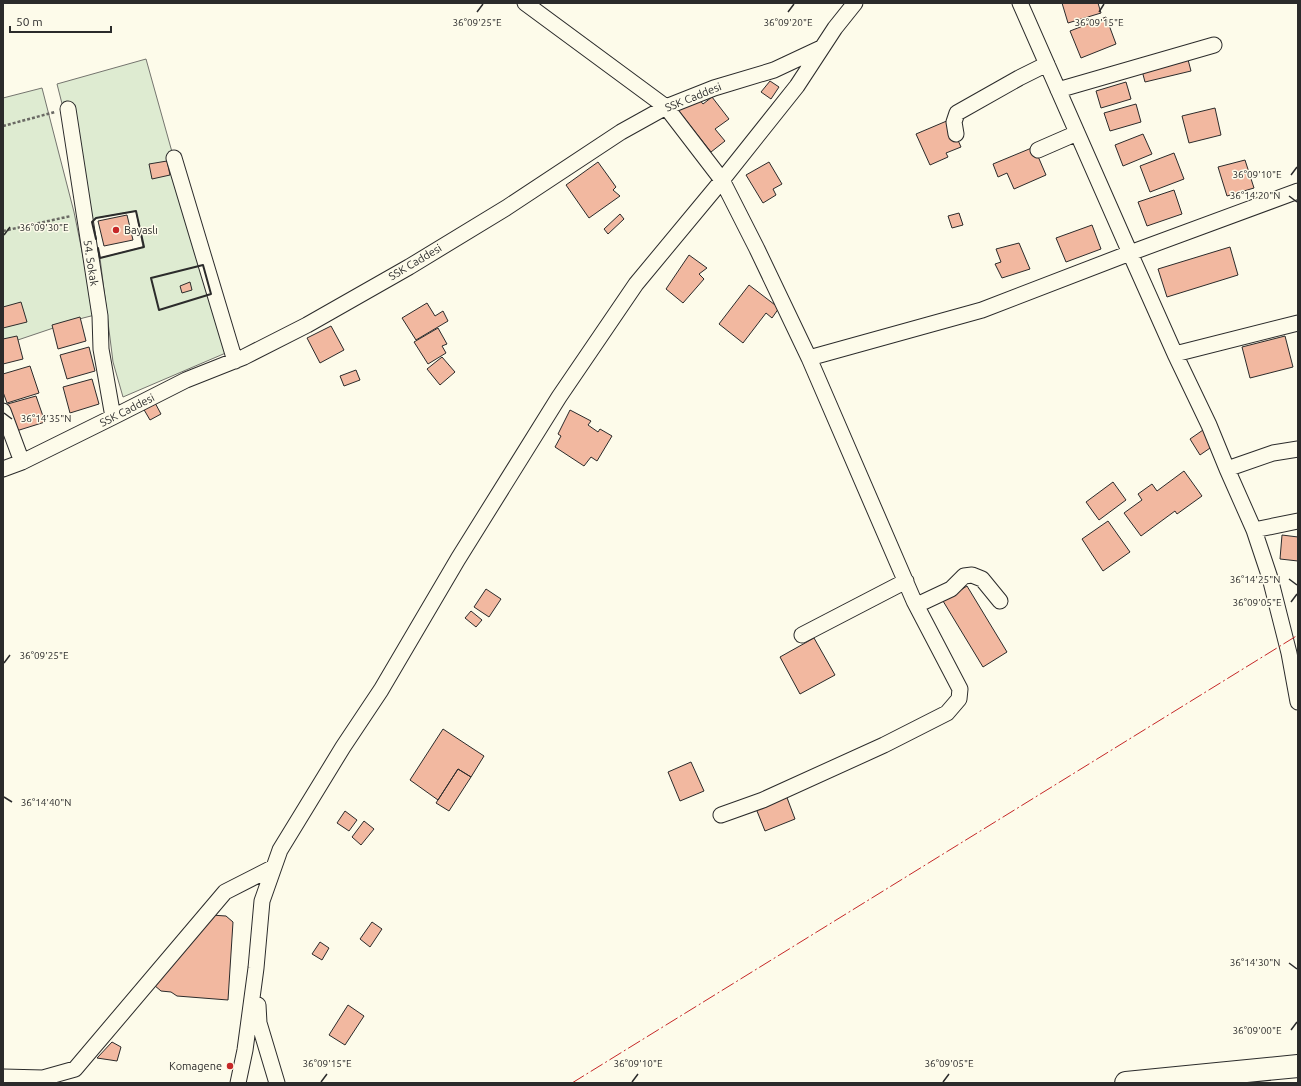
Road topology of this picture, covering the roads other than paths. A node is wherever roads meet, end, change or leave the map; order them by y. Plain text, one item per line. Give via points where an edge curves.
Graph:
1 (525, 3) edge
2 (855, 3) edge
3 (1020, 3) edge
4 (1214, 45) dead end
5 (822, 47) junction
6 (1047, 64) junction
7 (1058, 90) junction
8 (666, 107) junction
9 (68, 109) road end
10 (1077, 133) junction
11 (956, 134) dead end
12 (1038, 150) dead end
13 (174, 158) dead end
14 (722, 180) junction
15 (1298, 191) edge
16 (1130, 253) junction
17 (1298, 323) edge
18 (1175, 354) junction
19 (809, 358) junction
20 (235, 361) junction
21 (3, 411) edge
22 (113, 417) junction
23 (1298, 449) edge
24 (22, 462) junction
25 (3, 469) edge
26 (1227, 469) junction
27 (1298, 521) edge
28 (1254, 530) junction
29 (906, 581) junction
30 (1000, 601) dead end
31 (917, 606) junction
32 (802, 636) dead end
33 (1298, 702) edge
34 (721, 815) dead end
35 (274, 868) junction
36 (256, 968) junction
37 (1298, 1066) edge
38 (3, 1076) edge
39 (238, 1083) edge
40 (277, 1083) edge
41 (1126, 1083) edge

1 - 8 street
2 - 5 street
3 - 6 street
4 - 7 street
5 - 8 street, SSK Caddesi via 774,70 714,88
5 - 14 street via 797,86
6 - 7 street
6 - 11 street via 957,113 954,122
7 - 10 street
8 - 14 street
8 - 20 street, SSK Caddesi via 621,132 506,208 395,274 307,325
9 - 22 street, 54. Sokak via 100,316 101,349
10 - 12 street
10 - 16 street
13 - 20 street
14 - 19 street
14 - 35 street via 636,284 564,391 280,850
15 - 16 street
16 - 18 street
16 - 19 street via 982,310
17 - 18 street
18 - 26 street
19 - 29 street
20 - 22 street, SSK Caddesi via 186,380
21 - 24 street
22 - 24 street, SSK Caddesi
23 - 26 street via 1273,453
24 - 25 street, SSK Caddesi
26 - 28 street
27 - 28 street
28 - 33 street via 1270,578 1289,653
29 - 31 street
29 - 32 street
30 - 31 street via 982,579 972,575 964,576 951,589
31 - 34 street via 960,689 959,699 947,712 884,745 763,800
35 - 36 street via 262,900
35 - 38 street via 225,892 76,1069 43,1078
36 - 39 street
36 - 40 street via 259,1023
37 - 41 highway

